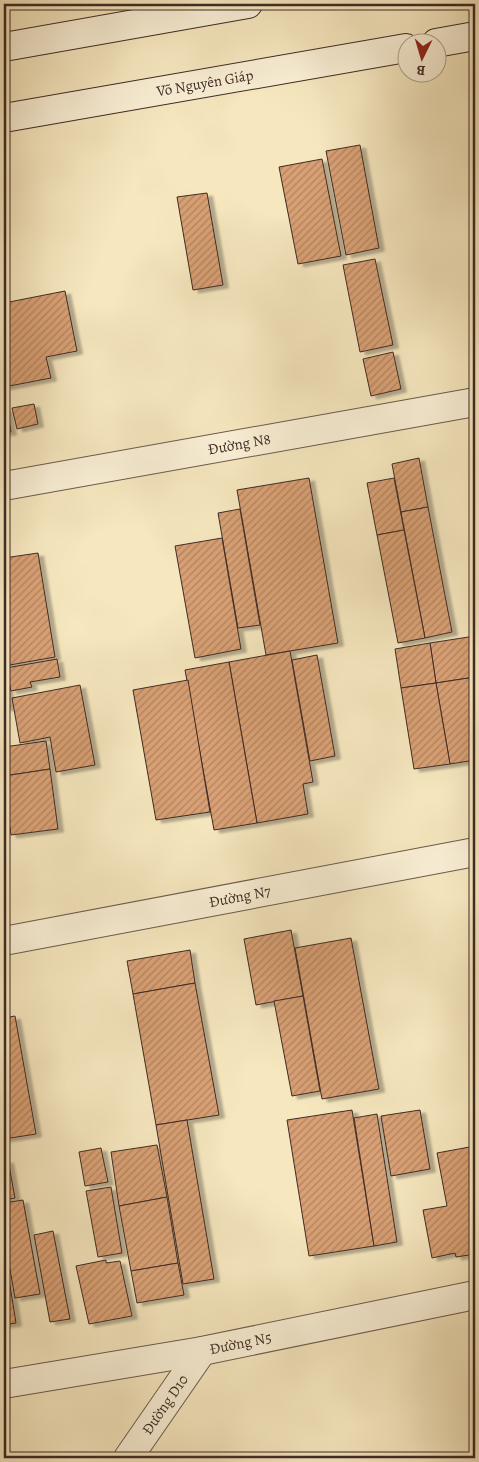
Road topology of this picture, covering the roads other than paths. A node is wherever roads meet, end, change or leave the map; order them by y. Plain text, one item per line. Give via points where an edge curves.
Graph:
1 (248, 4) edge
2 (475, 36) edge
3 (446, 41) edge
4 (4, 47) edge
5 (396, 50) edge
6 (4, 118) edge
7 (475, 402) edge
8 (4, 486) edge
9 (475, 852) edge
10 (4, 940) edge
11 (475, 1295) edge
12 (202, 1350) junction
13 (4, 1384) edge
14 (128, 1458) edge

1 - 4 street
2 - 3 street
5 - 6 street, Võ Nguyên Giáp
7 - 8 street, Đường N8
9 - 10 street, Đường N7
11 - 12 street, Đường N5
12 - 13 street, Đường N5
12 - 14 street, Đường D10

